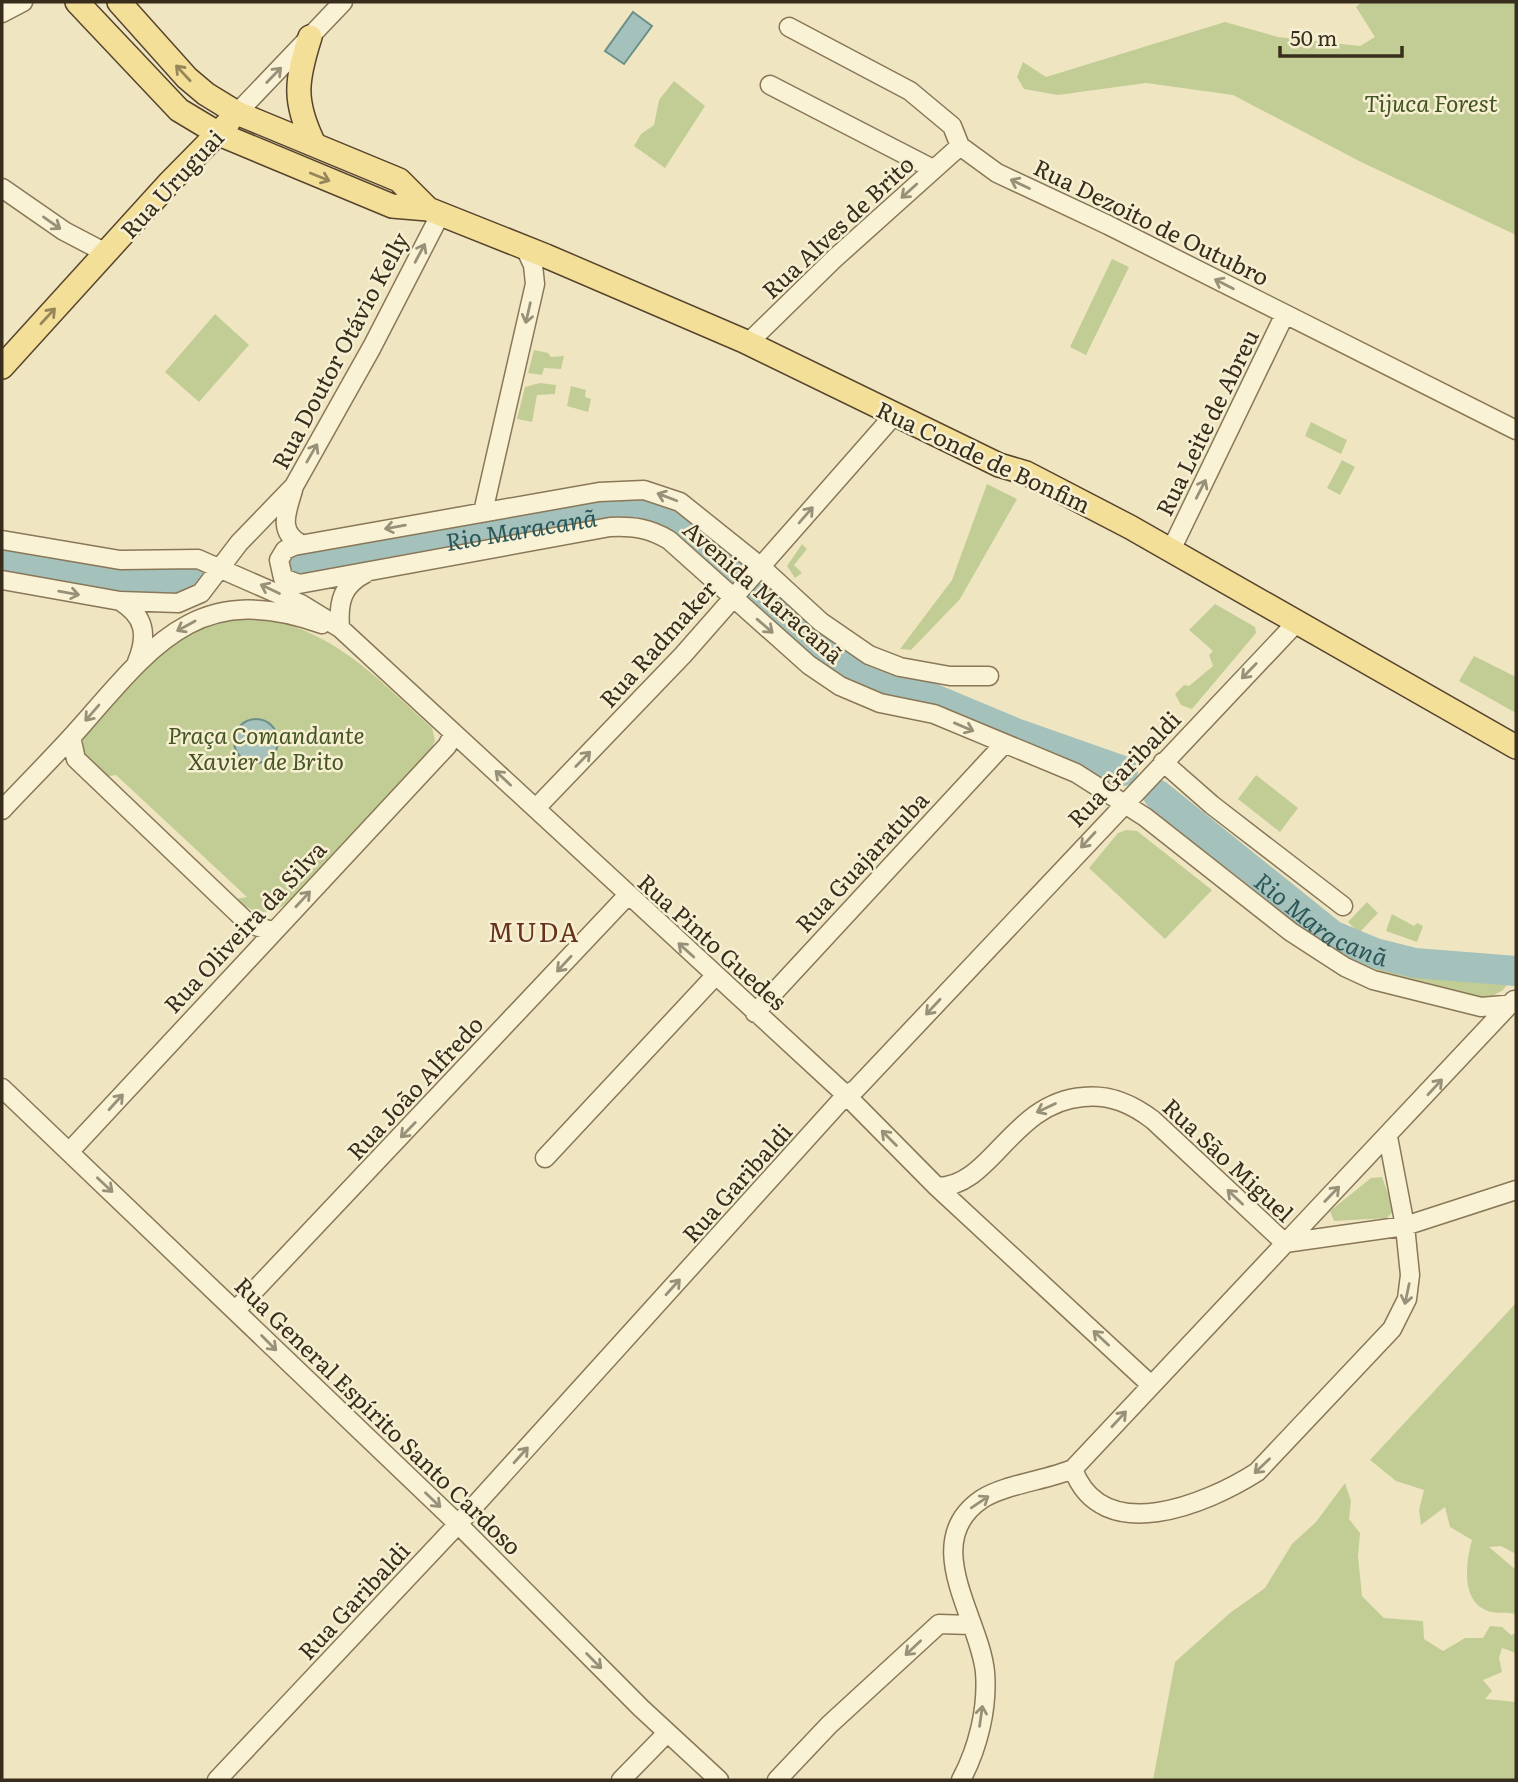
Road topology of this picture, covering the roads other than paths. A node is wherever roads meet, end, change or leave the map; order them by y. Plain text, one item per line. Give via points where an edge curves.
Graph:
1 (23, 2) edge
2 (77, 2) edge
3 (119, 2) edge
4 (342, 2) edge
5 (2, 13) edge
6 (789, 27) dead end
7 (310, 37) junction
8 (771, 85) dead end
9 (237, 113) junction
10 (219, 134) junction
11 (314, 144) junction
12 (960, 146) junction
13 (933, 169) junction
14 (2, 188) edge
15 (434, 212) junction
16 (525, 248) junction
17 (106, 253) junction
18 (1285, 314) junction
19 (748, 344) junction
20 (2, 367) edge
21 (895, 414) junction
22 (1516, 430) edge
23 (294, 486) junction
24 (483, 512) junction
25 (2, 540) edge
26 (301, 544) junction
27 (1171, 550) junction
28 (219, 567) junction
29 (376, 568) junction
30 (756, 571) junction
31 (2, 580) edge
32 (734, 595) junction
33 (120, 601) junction
34 (1297, 622) junction
35 (342, 630) junction
36 (137, 662) junction
37 (989, 676) dead end
38 (454, 733) junction
39 (71, 737) junction
40 (1004, 744) junction
41 (1516, 747) edge
42 (1157, 769) junction
43 (1130, 797) junction
44 (536, 808) junction
45 (2, 810) edge
46 (627, 896) junction
47 (1343, 906) dead end
48 (272, 931) junction
49 (715, 976) junction
50 (1514, 1002) edge
51 (755, 1013) junction
52 (2, 1088) edge
53 (846, 1095) junction
54 (1388, 1137) junction
55 (69, 1152) junction
56 (545, 1158) dead end
57 (937, 1187) junction
58 (1516, 1191) edge
59 (1405, 1226) junction
60 (1285, 1243) junction
61 (236, 1310) junction
62 (1151, 1385) junction
63 (1073, 1469) junction
64 (458, 1524) junction
65 (971, 1625) junction
66 (667, 1733) junction
67 (217, 1780) edge
68 (621, 1780) edge
69 (719, 1780) edge
70 (777, 1780) edge
71 (961, 1780) edge

1 - 5 street
2 - 10 main road, Rua Conde de Bonfim via 179,110
9 -> 3 main road, Rua Conde de Bonfim via 187,78
4 - 7 street, Rua Uruguai
6 - 12 street, Rua Dezoito de Outubro via 910,91 952,126
9 -> 7 street, Rua Uruguai
7 - 11 main road via 297,91 299,110
8 - 13 street
9 - 10 main road, Rua Uruguai
9 - 11 main road, Rua Conde de Bonfim
10 -> 15 main road, Rua Conde de Bonfim via 392,206
10 - 17 main road, Rua Uruguai
11 - 15 main road, Rua Conde de Bonfim via 399,180
12 - 13 street, Rua Alves de Brito
18 -> 12 street, Rua Dezoito de Outubro via 997,173
13 -> 19 street, Rua Alves de Brito
14 -> 17 street via 64,231
15 - 16 main road, Rua Conde de Bonfim
23 -> 15 street, Rua Doutor Otávio Kelly via 372,347
16 - 19 main road, Rua Conde de Bonfim
16 -> 24 street via 535,284
20 -> 17 main road, Rua Uruguai
18 - 22 street, Rua Dezoito de Outubro
27 -> 18 street, Rua Leite de Abreu
19 - 21 main road, Rua Conde de Bonfim
21 - 27 main road, Rua Conde de Bonfim via 999,466 1026,473
30 -> 21 street, Rua Radmaker
23 - 26 street via 285,526 288,535
23 - 28 street, Rua Doutor Otávio Kelly
24 -> 26 street, Avenida Maracanã
30 -> 24 street, Avenida Maracanã via 680,502 660,493 599,492
25 - 28 street via 120,560 198,559
26 - 29 street, Avenida Maracanã via 287,548 279,560 280,573 293,584
27 - 34 main road, Rua Conde de Bonfim
28 - 33 street via 204,591 188,600
35 -> 28 street, Rua Pinto Guedes via 301,604
29 - 32 street, Avenida Maracanã via 638,526 669,540
29 - 35 street via 345,589 339,608
30 - 32 street, Rua Radmaker
30 - 37 street, Avenida Maracanã via 869,655 941,675
31 -> 33 street
32 -> 40 street, Avenida Maracanã via 809,665 839,686 880,703 934,714
44 -> 32 street, Rua Radmaker
33 - 36 street via 137,613 143,624 144,644
34 - 41 main road, Rua Conde de Bonfim
34 -> 42 street, Rua Garibaldi
35 -> 36 street via 294,615 233,609 187,625
35 - 38 street, Rua Pinto Guedes
36 -> 39 street
44 -> 38 street, Rua Pinto Guedes
48 -> 38 street, Rua Oliveira da Silva via 447,746
39 - 45 street
39 - 48 street via 76,759 249,924
40 - 43 street, Avenida Maracanã
40 - 51 street, Rua Guajaratuba
42 - 43 street, Rua Garibaldi
42 - 47 street via 1212,805
43 - 50 street, Avenida Maracanã via 1291,932 1345,967 1373,980 1472,1005
43 -> 53 street, Rua Garibaldi
44 - 46 street, Rua Pinto Guedes
49 -> 46 street, Rua Pinto Guedes
46 -> 61 street, Rua João Alfredo
55 -> 48 street, Rua Oliveira da Silva
49 - 51 street, Rua Pinto Guedes
49 - 56 street
54 -> 50 street
51 - 53 street, Rua Pinto Guedes
52 - 55 street, Rua General Espírito Santo Cardoso
57 -> 53 street, Rua Pinto Guedes
64 -> 53 street, Rua Garibaldi
54 - 59 street
60 -> 54 street
55 -> 61 street, Rua General Espírito Santo Cardoso
60 -> 57 street, Rua São Miguel via 1153,1120 1117,1099 1072,1098 1043,1109 1018,1127 969,1179
62 -> 57 street, Rua Pinto Guedes
58 - 59 street, Rua São Miguel
59 - 60 street, Rua São Miguel
59 -> 63 street via 1410,1275 1407,1299 1392,1329 1257,1472 1203,1500 1163,1511 1130,1513 1106,1508 1090,1497
60 - 62 street
61 -> 64 street, Rua General Espírito Santo Cardoso
63 -> 62 street
65 -> 63 street via 954,1573 954,1549 969,1510 984,1498
64 -> 66 street, Rua General Espírito Santo Cardoso
64 - 67 street, Rua Garibaldi
65 -> 70 street via 939,1624 829,1725
71 -> 65 street via 982,1717 985,1672
66 - 68 street
66 - 69 street, Rua General Espírito Santo Cardoso

